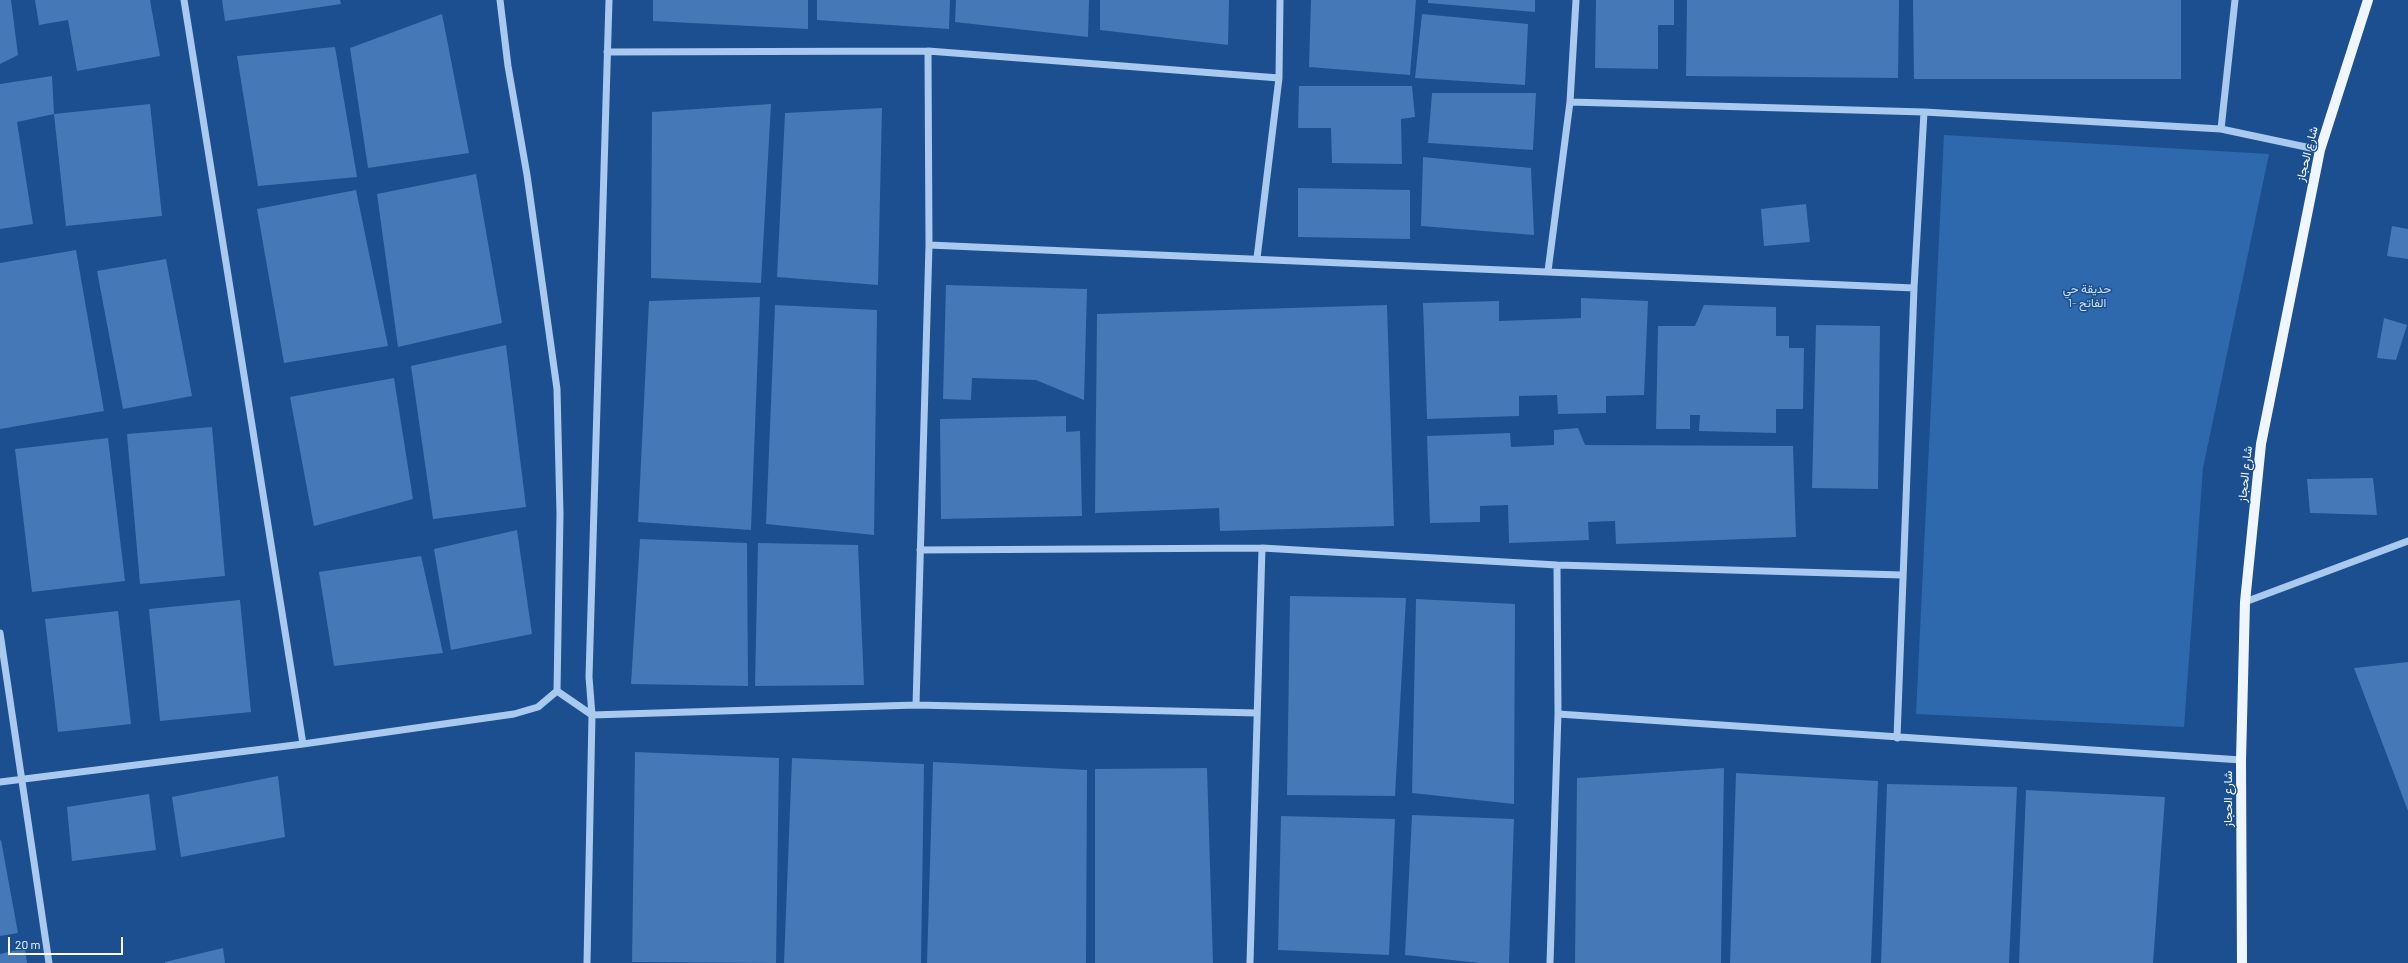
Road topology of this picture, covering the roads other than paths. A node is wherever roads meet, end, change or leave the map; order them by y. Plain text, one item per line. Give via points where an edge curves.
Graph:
1 (184, 0) edge
2 (500, 0) edge
3 (609, 0) edge
4 (1280, 0) edge
5 (1576, 0) edge
6 (2235, 0) edge
7 (2368, 0) edge
8 (928, 51) junction
9 (607, 52) junction
10 (1280, 78) junction
11 (1570, 102) junction
12 (1924, 112) junction
13 (2221, 129) junction
14 (2320, 150) junction
15 (928, 245) junction
16 (1257, 258) junction
17 (1548, 271) junction
18 (1914, 288) junction
19 (2408, 541) edge
20 (1262, 548) junction
21 (920, 550) junction
22 (1557, 565) junction
23 (1902, 575) junction
24 (2246, 602) junction
25 (0, 633) edge
26 (557, 691) junction
27 (916, 705) junction
28 (1257, 714) junction
29 (1558, 714) junction
30 (592, 715) junction
31 (1897, 738) junction
32 (302, 744) junction
33 (2241, 760) junction
34 (21, 779) junction
35 (0, 782) edge
36 (49, 963) edge
37 (587, 963) edge
38 (1250, 963) edge
39 (1550, 963) edge
40 (2242, 963) edge

1 - 32 street
2 - 26 street via 557,389 560,514
3 - 9 street
4 - 10 street
5 - 11 street
6 - 13 street
7 - 14 main road, شارع الحجاز
8 - 9 street
8 - 10 street
8 - 15 street
9 - 30 street via 589,677
10 - 16 street
11 - 12 street
11 - 17 street
12 - 13 street
12 - 18 street
13 - 14 street
14 - 24 main road, شارع الحجاز via 2261,444
15 - 16 street
15 - 21 street
16 - 17 street
17 - 18 street
18 - 23 street
19 - 24 street
20 - 21 street
20 - 22 street
20 - 28 street
21 - 27 street
22 - 23 street
22 - 29 street
23 - 31 street
24 - 33 main road, شارع الحجاز
25 - 34 street
26 - 30 street
26 - 32 street via 538,707 514,714
27 - 28 street
27 - 30 street
28 - 38 street
29 - 31 street
29 - 39 street
30 - 37 street
31 - 33 street
32 - 34 street
33 - 40 main road, شارع الحجاز
34 - 35 street
34 - 36 street

